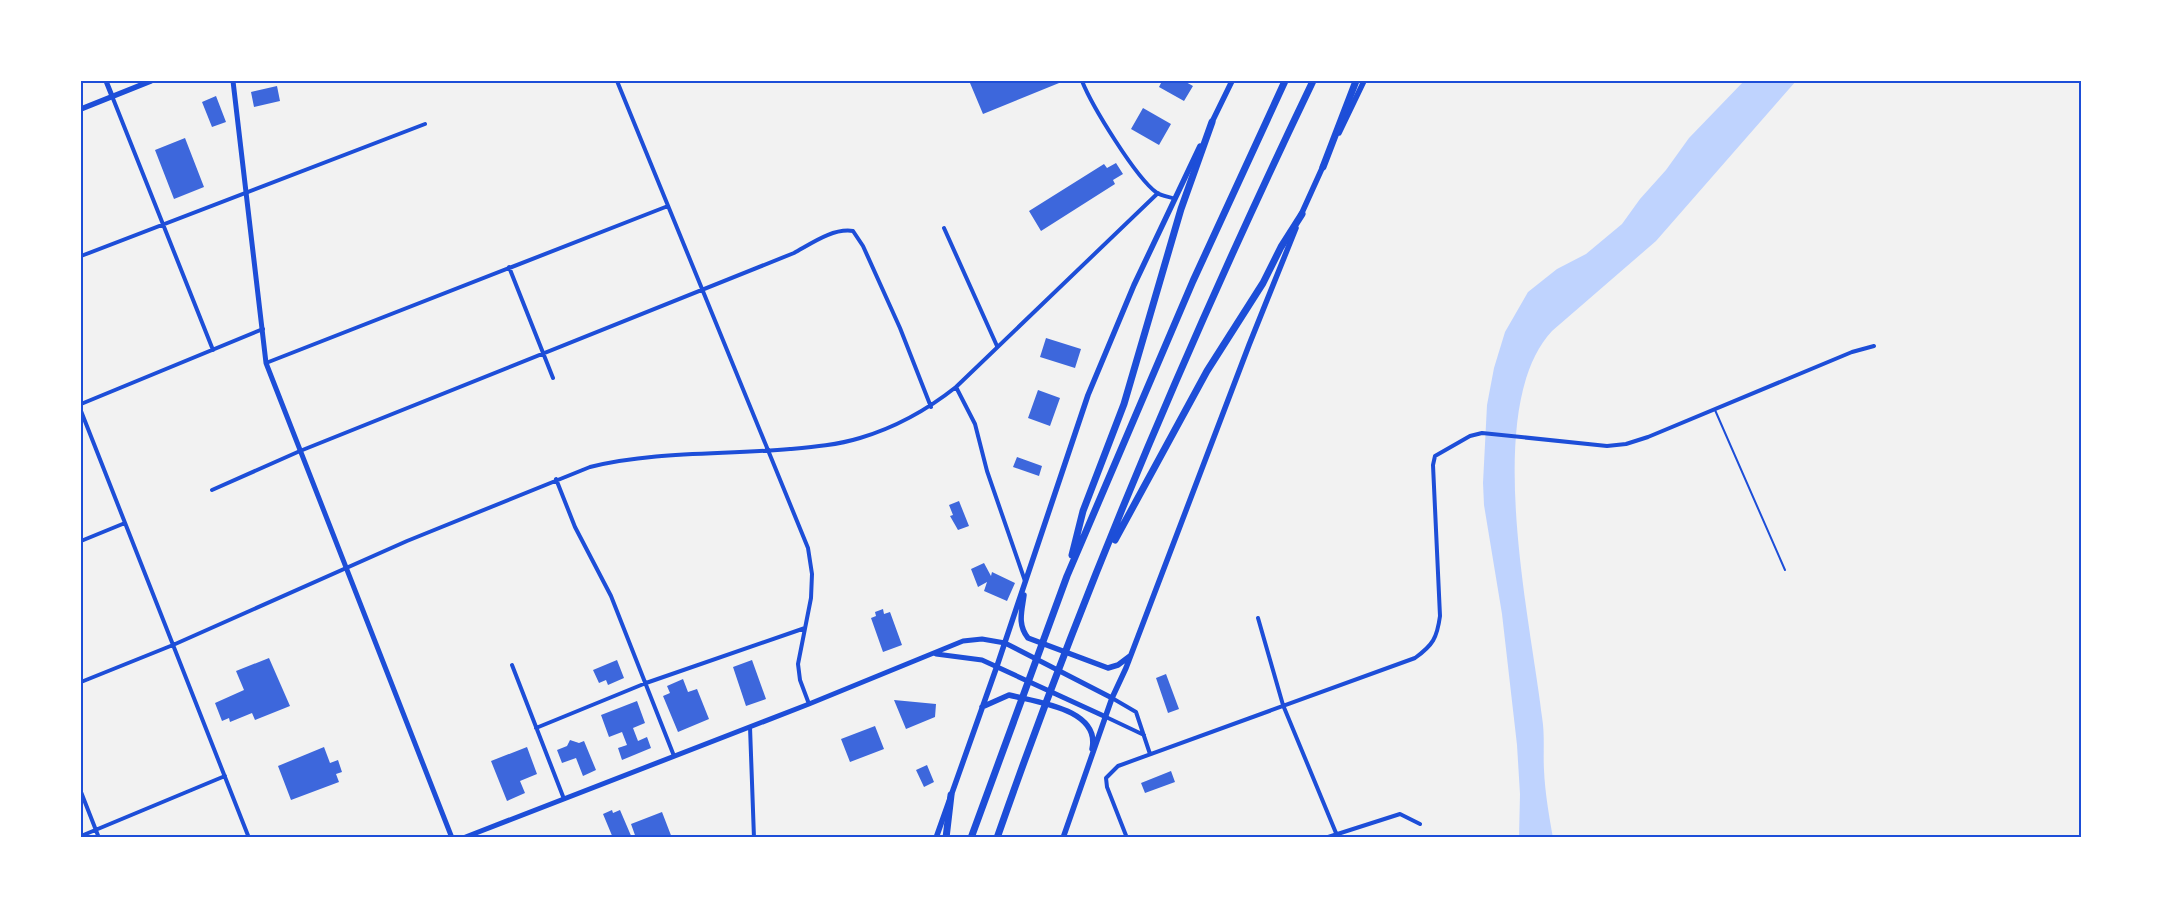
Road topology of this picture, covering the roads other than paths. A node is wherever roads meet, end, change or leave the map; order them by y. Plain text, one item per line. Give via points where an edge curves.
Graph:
1 (106, 81) edge
2 (151, 81) edge
3 (233, 81) edge
4 (617, 81) edge
5 (1082, 81) edge
6 (1232, 81) edge
7 (1285, 81) edge
8 (1313, 81) edge
9 (1356, 81) edge
10 (1364, 81) edge
11 (112, 96) junction
12 (81, 108) edge
13 (1212, 122) junction
14 (425, 124) dead end
15 (1323, 167) junction
16 (247, 193) junction
17 (1158, 194) junction
18 (1176, 199) junction
19 (668, 206) junction
20 (1302, 214) junction
21 (163, 225) junction
22 (944, 228) dead end
23 (81, 256) edge
24 (509, 267) junction
25 (702, 291) junction
26 (263, 330) junction
27 (997, 346) junction
28 (1874, 346) dead end
29 (213, 350) junction
30 (542, 354) junction
31 (266, 363) junction
32 (553, 378) dead end
33 (956, 387) junction
34 (81, 404) edge
35 (931, 407) junction
36 (1715, 410) junction
37 (81, 411) edge
38 (83, 420) edge
39 (769, 451) junction
40 (300, 452) junction
41 (556, 480) junction
42 (212, 490) dead end
43 (125, 523) junction
44 (81, 541) edge
45 (347, 569) junction
46 (1786, 570) dead end
47 (1097, 573) junction
48 (1067, 576) junction
49 (1025, 583) junction
50 (1258, 618) dead end
51 (805, 628) junction
52 (1004, 644) junction
53 (173, 645) junction
54 (935, 654) junction
55 (1131, 656) junction
56 (512, 665) dead end
57 (997, 666) junction
58 (81, 682) edge
59 (646, 683) junction
60 (1112, 698) junction
61 (809, 704) junction
62 (1282, 705) junction
63 (982, 707) junction
64 (1106, 718) junction
65 (750, 727) junction
66 (536, 728) junction
67 (1144, 736) junction
68 (1150, 754) junction
69 (674, 756) junction
70 (225, 776) junction
71 (1086, 776) junction
72 (81, 792) edge
73 (951, 795) junction
74 (564, 799) junction
75 (1420, 824) dead end
76 (96, 830) junction
77 (1336, 833) junction
78 (81, 836) edge
79 (99, 838) edge
80 (249, 838) edge
81 (452, 838) edge
82 (463, 838) edge
83 (754, 838) edge
84 (936, 838) edge
85 (946, 838) edge
86 (971, 838) edge
87 (997, 838) edge
88 (1063, 838) edge
89 (1127, 838) edge
90 (1325, 838) edge

1 - 11 street
2 - 11 main road
3 - 16 street
4 - 19 street
5 - 17 street via 1096,109 1145,181
6 - 13 main road
7 - 48 highway via 1193,281
8 - 47 highway via 1200,324
9 - 15 highway
10 - 15 main road
11 - 12 main road
11 - 21 street
13 - 18 main road
13 - 48 highway via 1181,209 1124,404 1083,511
14 - 16 street
15 - 20 main road
16 - 21 street
16 - 26 street
17 - 18 street
17 - 27 street
18 - 49 main road via 1114,328 1070,444
19 - 24 street
19 - 25 street
20 - 47 highway via 1203,377
20 - 55 main road via 1262,310
21 - 23 street
21 - 29 street
22 - 27 street
24 - 30 street
24 - 31 street
25 - 30 street
25 - 35 street via 844,229 853,231 900,328
25 - 39 street
26 - 29 street
26 - 31 street
27 - 33 street
28 - 36 street via 1852,352
29 - 34 street
30 - 32 street
30 - 40 street
31 - 40 street
33 - 35 street
33 - 49 street via 974,424
35 - 39 street via 859,439 826,446
36 - 46 lane
36 - 62 street via 1626,444 1607,446 1482,434 1470,436 1435,456 1440,616 1438,633 1429,648 1415,658
37 - 38 street
38 - 43 street
39 - 41 street via 615,461
39 - 51 street via 808,548 812,574
40 - 42 street
40 - 45 street
41 - 45 street
41 - 59 street via 575,527 611,596
43 - 44 street
43 - 53 street
45 - 53 street
45 - 81 street
47 - 87 highway
48 - 86 highway
49 - 52 main road
49 - 55 main road via 1020,622 1028,638 1108,668
50 - 62 street
51 - 59 street
51 - 61 street via 798,664
52 - 54 street via 963,641
52 - 57 main road
52 - 60 street
53 - 58 street
53 - 70 street
54 - 57 street via 967,657
54 - 61 street
55 - 60 main road
56 - 66 street
57 - 63 main road
57 - 64 street
59 - 66 street
59 - 69 street
60 - 64 main road
60 - 67 street via 1136,712
61 - 65 street
62 - 68 street
62 - 77 street
63 - 71 main road via 1009,694 1075,714 1086,722 1092,732 1093,744
63 - 73 main road
64 - 67 street
64 - 71 main road
65 - 69 street
65 - 83 street
66 - 74 street
67 - 68 street
68 - 89 street via 1112,770 1106,778
69 - 74 street
70 - 76 street
70 - 80 street
71 - 88 main road
72 - 76 street
73 - 84 main road
73 - 85 highway
74 - 82 street
75 - 77 street via 1400,814
76 - 78 street
76 - 79 street
77 - 90 street

